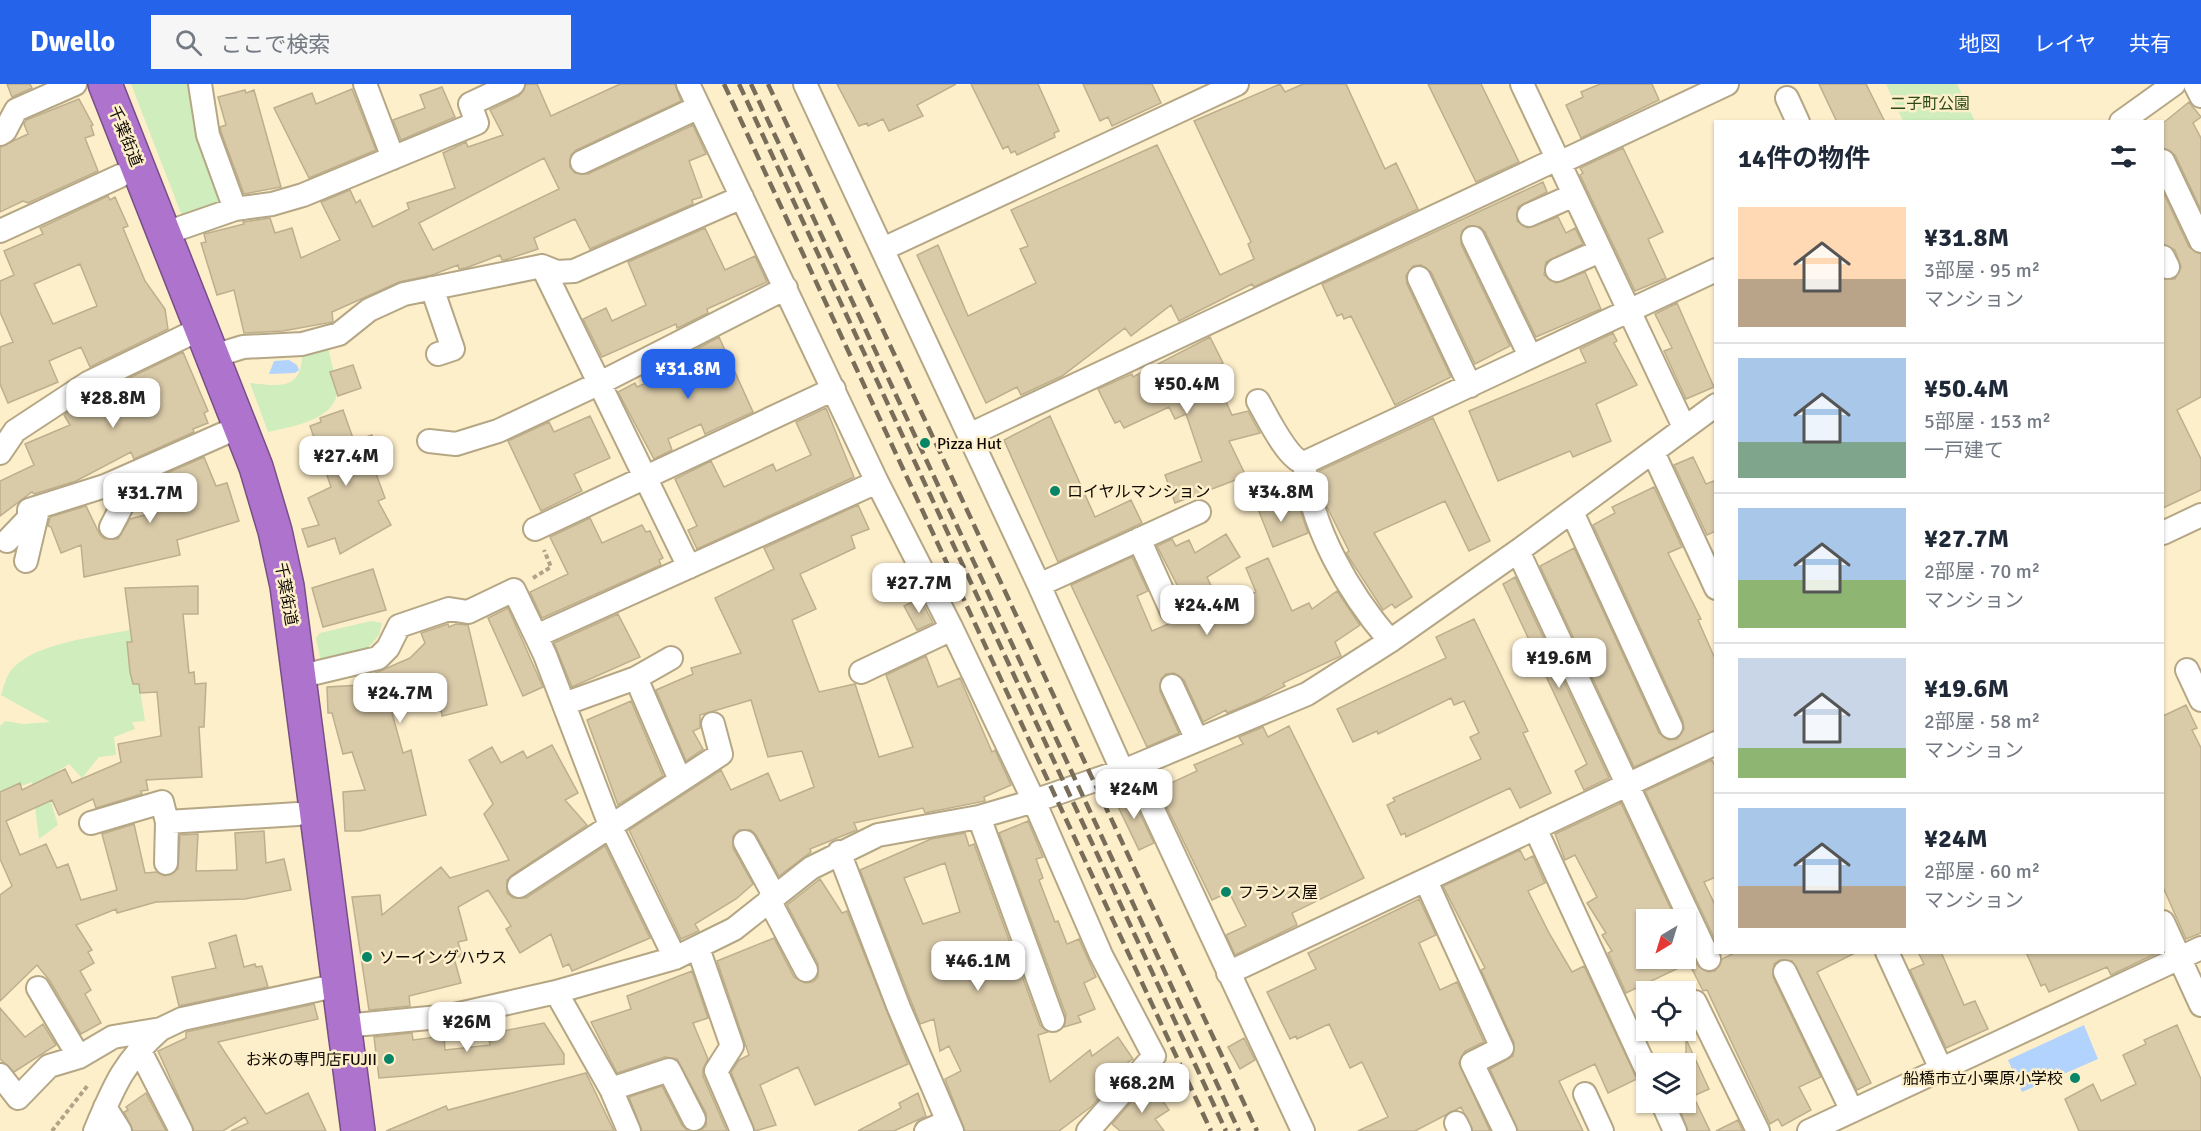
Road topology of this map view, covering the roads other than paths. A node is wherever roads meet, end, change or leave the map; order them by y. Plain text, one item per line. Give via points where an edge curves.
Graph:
1 (75, 84) edge
2 (105, 84) edge
3 (201, 84) edge
4 (365, 84) edge
5 (513, 84) edge
6 (688, 84) edge
7 (805, 84) edge
8 (1237, 84) edge
9 (1522, 84) edge
10 (1727, 84) edge
11 (2174, 84) edge
12 (2195, 84) edge
13 (2201, 96) edge
14 (1787, 98) dead end
15 (699, 107) junction
16 (2135, 117) edge
17 (1797, 120) edge
18 (0, 134) edge
19 (393, 158) junction
20 (1558, 161) junction
21 (582, 162) dead end
22 (2164, 163) edge
23 (120, 176) dead end
24 (1574, 195) junction
25 (742, 197) junction
26 (236, 209) junction
27 (1530, 215) dead end
28 (0, 231) edge
29 (166, 233) junction
30 (1473, 238) dead end
31 (2201, 241) edge
32 (883, 249) junction
33 (1600, 251) junction
34 (543, 266) junction
35 (1557, 270) dead end
36 (1714, 271) edge
37 (1419, 278) dead end
38 (432, 288) junction
39 (786, 288) junction
40 (1628, 311) junction
41 (208, 342) junction
42 (438, 354) dead end
43 (1530, 356) junction
44 (600, 383) junction
45 (1470, 386) junction
46 (834, 389) junction
47 (1258, 401) dead end
48 (1714, 406) edge
49 (1684, 428) junction
50 (223, 434) dead end
51 (969, 435) junction
52 (429, 441) dead end
53 (1653, 452) junction
54 (0, 453) edge
55 (1304, 463) junction
56 (140, 471) junction
57 (646, 478) junction
58 (877, 482) junction
59 (39, 506) junction
60 (1199, 512) dead end
61 (1572, 512) junction
62 (2200, 517) edge
63 (111, 527) dead end
64 (535, 529) road end
65 (2164, 534) edge
66 (1139, 539) junction
67 (8, 541) dead end
68 (1518, 551) junction
69 (26, 561) dead end
70 (689, 567) junction
71 (1714, 584) edge
72 (1039, 585) junction
73 (1171, 610) dead end
74 (952, 629) junction
75 (536, 636) junction
76 (1390, 640) junction
77 (671, 658) dead end
78 (2187, 670) dead end
79 (861, 672) dead end
80 (315, 673) dead end
81 (636, 678) junction
82 (1172, 687) dead end
83 (2201, 700) edge
84 (564, 704) junction
85 (713, 724) dead end
86 (1671, 728) dead end
87 (1197, 740) junction
88 (1714, 744) edge
89 (1128, 769) junction
90 (680, 780) junction
91 (1627, 787) junction
92 (1034, 801) junction
93 (298, 814) dead end
94 (979, 817) junction
95 (167, 822) junction
96 (91, 823) dead end
97 (610, 825) junction
98 (1535, 828) junction
99 (745, 842) dead end
100 (839, 852) junction
101 (166, 863) dead end
102 (1426, 881) junction
103 (519, 886) dead end
104 (772, 898) junction
105 (2164, 924) edge
106 (698, 948) junction
107 (2201, 948) edge
108 (1888, 954) edge
109 (675, 958) junction
110 (2179, 958) junction
111 (1709, 959) dead end
112 (806, 970) dead end
113 (1785, 972) dead end
114 (1228, 973) junction
115 (339, 985) junction
116 (38, 988) dead end
117 (556, 992) junction
118 (1696, 1004) edge
119 (2201, 1005) edge
120 (1053, 1020) dead end
121 (344, 1026) junction
122 (161, 1029) junction
123 (139, 1049) junction
124 (1639, 1053) edge
125 (79, 1056) junction
126 (1941, 1069) junction
127 (0, 1075) edge
128 (611, 1089) junction
129 (1585, 1094) dead end
130 (105, 1107) junction
131 (1852, 1111) junction
132 (1667, 1113) edge
133 (694, 1119) dead end
134 (950, 1126) edge
135 (95, 1131) edge
136 (120, 1131) edge
137 (181, 1131) edge
138 (358, 1131) edge
139 (629, 1131) edge
140 (742, 1131) edge
141 (926, 1131) edge
142 (1088, 1131) edge
143 (1303, 1131) edge
144 (1505, 1131) edge
145 (1602, 1131) edge
146 (1675, 1131) edge
147 (1758, 1131) edge
148 (1809, 1131) edge

1 - 18 street via 16,110
2 - 29 highway, 千葉街道
3 - 26 street via 208,135
4 - 19 street
5 - 19 street via 470,104 477,123
6 - 15 street
7 - 32 street
8 - 32 street
9 - 20 street
10 - 20 street
11 - 16 street
12 - 13 street
14 - 17 street
15 - 21 street
15 - 25 street
19 - 26 street via 303,195
20 - 24 street
20 - 51 street
22 - 31 street
23 - 28 street
24 - 27 street
24 - 33 street
25 - 34 street via 574,271 557,272
25 - 39 street
26 - 29 street
29 - 41 highway, 千葉街道
30 - 43 street
32 - 51 street
33 - 35 street
33 - 40 street
34 - 38 street
34 - 44 street
36 - 40 street
37 - 45 street
38 - 41 street via 404,294 369,310 339,334 302,344 243,347
38 - 42 street via 453,349
39 - 44 street
39 - 46 street
40 - 43 street
40 - 49 street
41 - 54 street via 87,383 15,431
41 - 115 highway, 千葉街道 via 256,466 287,586
43 - 45 street
44 - 52 street via 498,431 456,444
44 - 57 street
45 - 55 street
46 - 57 street
46 - 58 street
47 - 55 street via 1288,449
48 - 49 street
49 - 53 street
50 - 56 street
51 - 72 street
53 - 61 street
53 - 71 street
55 - 76 street via 1314,507 1333,556 1365,612
56 - 59 street
56 - 63 street
57 - 64 street
57 - 70 street
58 - 70 street
58 - 74 street
59 - 67 street via 29,510 29,518
59 - 69 street
60 - 66 street
61 - 68 street
61 - 86 street
62 - 65 street
66 - 72 street
66 - 73 street
68 - 76 street
68 - 91 street
70 - 75 street
72 - 89 street
74 - 79 street
74 - 92 street
75 - 80 street via 514,590 468,612 449,609 399,627 378,658
75 - 84 street
76 - 87 street via 1307,694
77 - 81 street
78 - 83 street
81 - 84 street
81 - 90 street
82 - 87 street
84 - 97 street
85 - 90 street via 721,754
87 - 89 street
88 - 91 street
89 - 92 street
89 - 114 street
90 - 97 street
91 - 98 street
91 - 111 street
92 - 94 street
92 - 142 street via 1101,955 1154,1056
93 - 95 street
94 - 100 street via 878,835
94 - 120 street
95 - 96 street via 162,802
95 - 101 street
97 - 103 street
97 - 109 street
98 - 102 street
98 - 124 street
99 - 104 street
100 - 104 street
100 - 134 street
102 - 114 street
102 - 144 street via 1502,1048 1472,1064
104 - 106 street via 734,928
104 - 112 street
105 - 110 street
106 - 109 street
106 - 140 street via 732,1046 716,1071
107 - 110 street
108 - 126 street
109 - 117 street
110 - 119 street
110 - 126 street
113 - 131 street
114 - 143 street
115 - 121 highway, 千葉街道
115 - 122 street via 182,1019
116 - 125 street
117 - 121 street via 450,1016
117 - 128 street
118 - 147 street
121 - 138 highway, 千葉街道
122 - 123 street
122 - 125 street via 113,1037
123 - 130 street via 120,1074
123 - 137 street
125 - 127 street via 49,1066 18,1098
126 - 131 street
128 - 133 street via 669,1070
128 - 139 street
129 - 145 street
130 - 135 street
130 - 136 street
131 - 148 street
132 - 146 street
134 - 141 street

